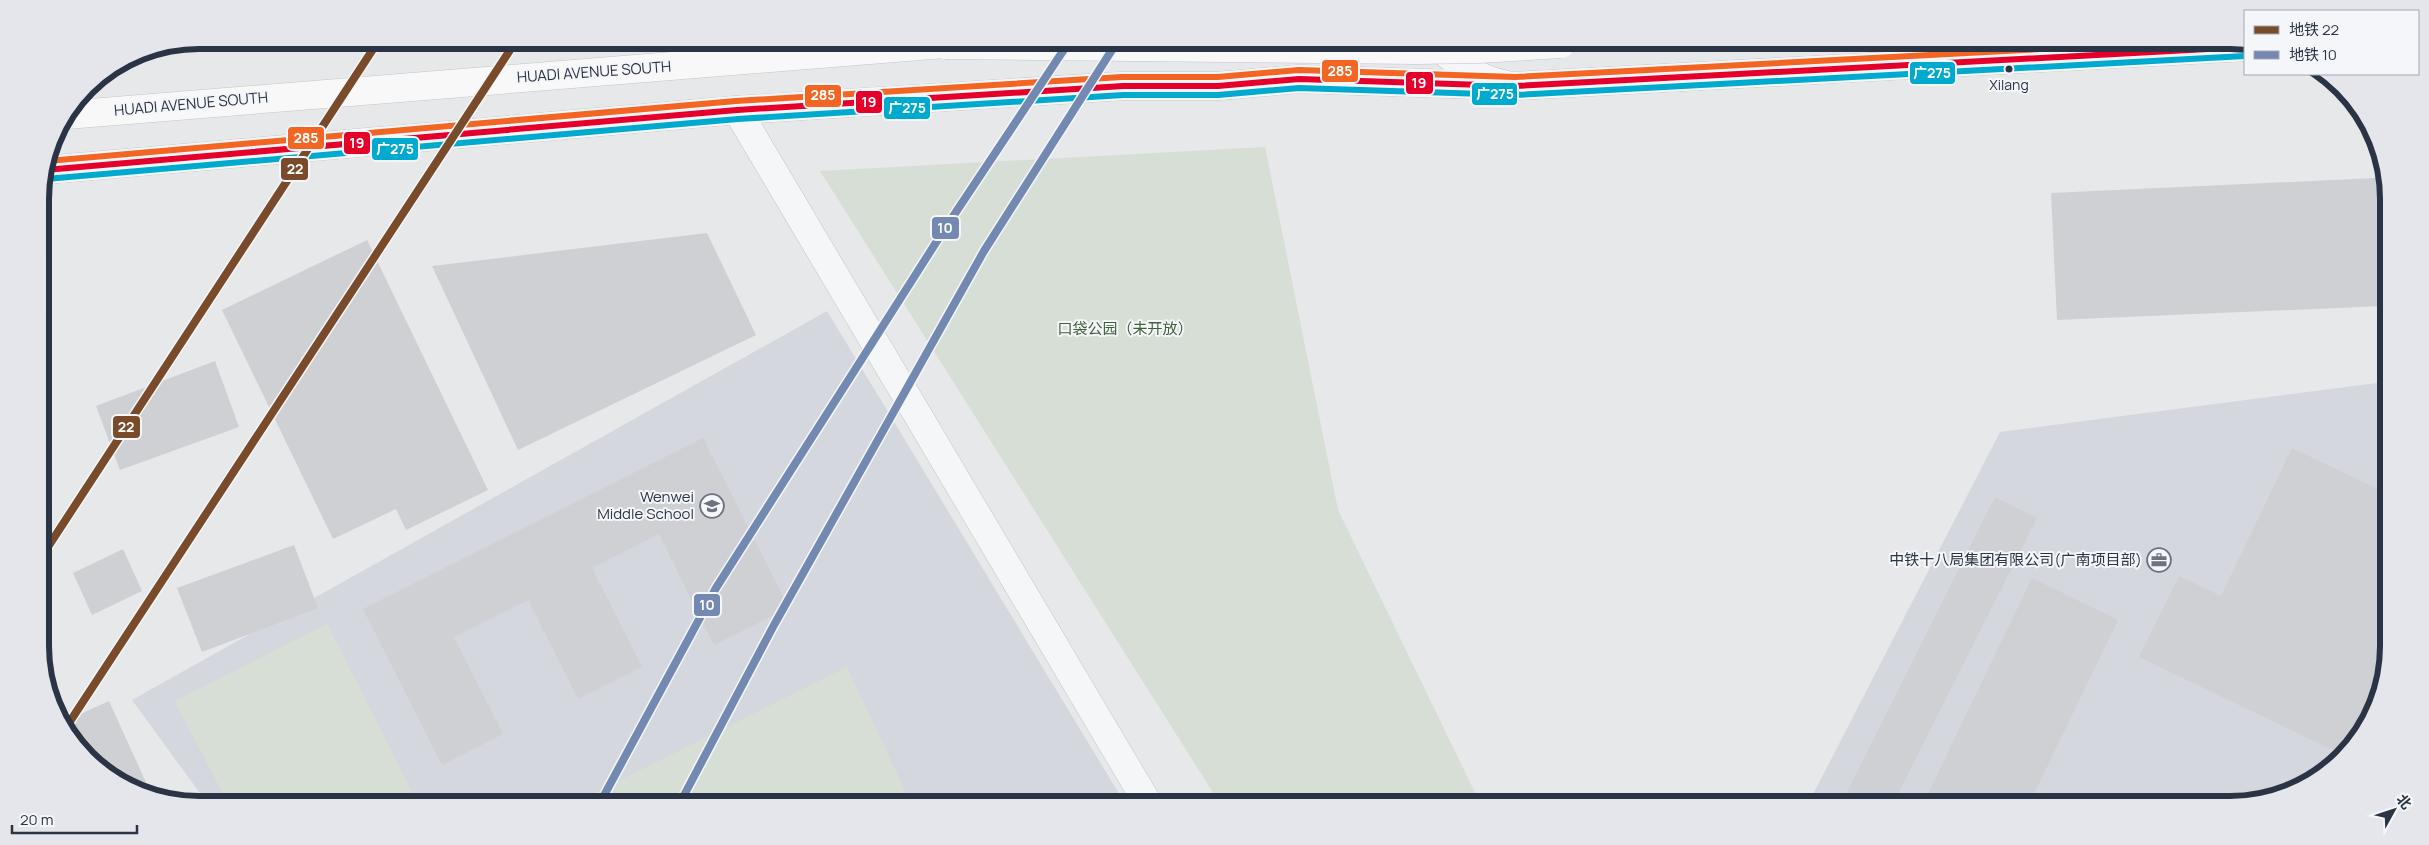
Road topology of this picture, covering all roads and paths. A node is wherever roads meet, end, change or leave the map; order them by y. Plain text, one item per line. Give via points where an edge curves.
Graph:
1 (895, 49) edge
2 (1322, 49) edge
3 (1441, 49) edge
4 (1479, 49) edge
5 (2208, 49) edge
6 (1515, 86) junction
7 (737, 110) junction
8 (75, 114) edge
9 (52, 169) edge
10 (1143, 796) edge

1 - 8 main road, HUADI AVENUE SOUTH
2 - 4 main road, bridge
3 - 6 street via 1472,72 1495,83
5 - 6 main road
6 - 7 main road via 1299,79 1218,86 1123,86
7 - 9 main road
7 - 10 street

